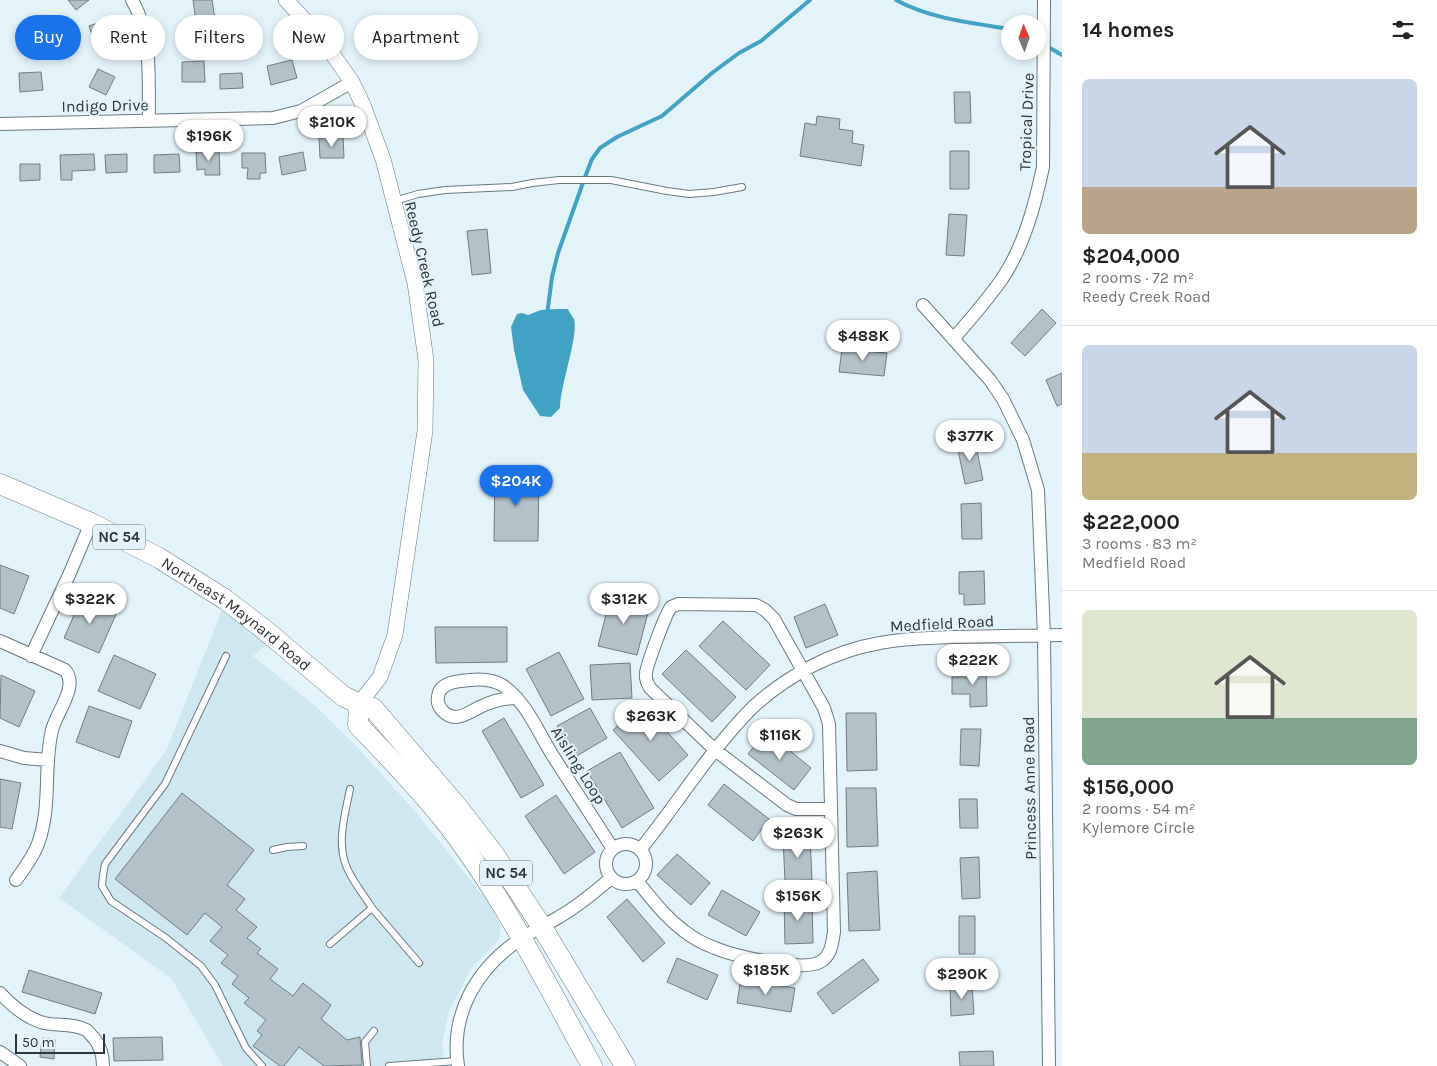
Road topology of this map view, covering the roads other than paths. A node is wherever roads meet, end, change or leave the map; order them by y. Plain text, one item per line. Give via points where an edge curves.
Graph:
1 (132, 0) edge
2 (286, 0) edge
3 (1044, 0) edge
4 (352, 82) junction
5 (149, 120) junction
6 (0, 124) edge
7 (742, 187) dead end
8 (393, 201) junction
9 (923, 305) dead end
10 (953, 339) junction
11 (0, 484) edge
12 (91, 523) junction
13 (1062, 635) edge
14 (1044, 636) junction
15 (0, 641) edge
16 (31, 656) junction
17 (226, 656) dead end
18 (802, 671) junction
19 (517, 698) junction
20 (359, 704) junction
21 (716, 750) junction
22 (0, 751) edge
23 (48, 760) junction
24 (350, 789) dead end
25 (831, 809) junction
26 (303, 846) dead end
27 (613, 849) junction
28 (273, 850) dead end
29 (640, 850) junction
30 (611, 878) junction
31 (16, 880) dead end
32 (637, 881) junction
33 (372, 908) junction
34 (542, 927) junction
35 (520, 939) junction
36 (330, 944) dead end
37 (419, 963) dead end
38 (0, 993) edge
39 (374, 1031) dead end
40 (0, 1052) edge
41 (457, 1063) edge
42 (20, 1066) edge
43 (103, 1066) edge
44 (262, 1066) edge
45 (367, 1066) edge
46 (389, 1066) edge
47 (592, 1066) edge
48 (625, 1066) edge
49 (1049, 1066) edge

1 - 5 street via 146,40
2 - 4 street, Reedy Creek Road via 322,39
3 - 10 street, Tropical Drive via 1043,167 1038,192 1027,227 1002,277
4 - 5 street, Indigo Drive via 308,108 273,118
4 - 8 street, Reedy Creek Road via 374,134
5 - 6 street, Indigo Drive
7 - 8 lane via 689,194 611,180 559,180 512,187 445,190
8 - 20 street, Reedy Creek Road via 415,283 423,335 425,431 395,635 380,677
9 - 10 street, Princess Anne Road
10 - 14 street, Princess Anne Road via 1003,399 1031,461 1039,498
11 - 12 main road, Northeast Maynard Road / NC 54
12 - 16 street
12 - 20 main road, Northeast Maynard Road / NC 54 via 159,558 226,600 343,696
13 - 14 street, Medfield Road
14 - 18 street, Medfield Road via 919,638 880,643 846,651
14 - 49 street, Princess Anne Road
15 - 16 street
16 - 23 street via 64,670 70,679 69,690 56,716
17 - 44 lane via 165,784 105,864 102,886 111,901 201,966 215,985 246,1048
18 - 21 street, Medfield Road via 753,708
18 - 21 street via 770,614 756,605 678,604 671,608 646,674 647,682
18 - 25 street via 824,708 829,724
19 - 19 street, Aisling Loop via 493,680 463,680 448,684 442,687 438,697 439,707 446,714 457,717 496,701
19 - 27 street, Aisling Loop
20 - 34 main road, Northeast Maynard Road / NC 54 via 373,708 381,716 456,805 494,854
20 - 35 main road, NC 54 via 358,725 444,821 494,893
21 - 25 street via 796,810
21 - 29 street, Medfield Road
22 - 23 street
23 - 31 street via 44,824 37,846
24 - 33 lane via 342,834 343,855
25 - 32 street via 832,944 825,958 813,965 769,961 714,948 671,921
26 - 28 lane
27 - 29 street via 624,844
27 - 30 street via 606,860
29 - 32 street via 646,862
30 - 32 street via 626,884
30 - 34 street
33 - 36 lane
33 - 37 lane
34 - 35 street
34 - 48 main road, Northeast Maynard Road / NC 54
35 - 41 street via 480,975 464,1005 458,1027
35 - 47 main road, NC 54
38 - 43 street via 13,1007 42,1023 86,1030 98,1043 103,1054
39 - 45 lane via 365,1042
40 - 42 street
41 - 46 lane

